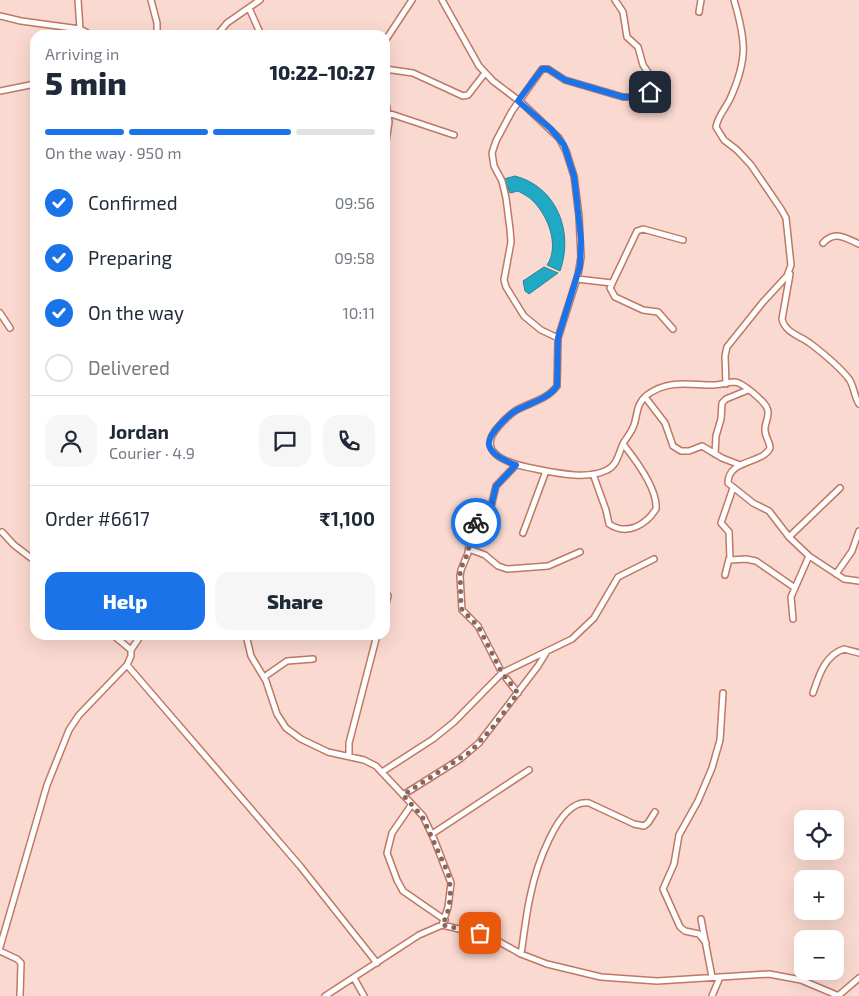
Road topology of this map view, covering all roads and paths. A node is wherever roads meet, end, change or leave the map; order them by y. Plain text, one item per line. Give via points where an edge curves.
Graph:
1 (78, 0) edge
2 (151, 0) edge
3 (260, 0) edge
4 (412, 0) edge
5 (442, 0) edge
6 (614, 0) edge
7 (701, 0) edge
8 (734, 0) edge
9 (249, 8) junction
10 (699, 12) dead end
11 (0, 16) edge
12 (80, 29) joint
13 (157, 30) edge
14 (222, 30) edge
15 (259, 30) edge
16 (390, 33) edge
17 (390, 70) edge
18 (485, 73) junction
19 (30, 85) edge
20 (0, 91) edge
21 (518, 101) junction
22 (390, 114) edge
23 (454, 135) dead end
24 (683, 240) dead end
25 (823, 243) dead end
26 (859, 244) edge
27 (790, 271) junction
28 (577, 280) junction
29 (612, 283) junction
30 (0, 313) edge
31 (10, 328) dead end
32 (673, 329) dead end
33 (558, 338) junction
34 (726, 384) junction
35 (748, 390) junction
36 (645, 397) junction
37 (859, 404) edge
38 (623, 444) junction
39 (715, 454) junction
40 (516, 465) junction
41 (740, 465) junction
42 (546, 471) junction
43 (593, 474) junction
44 (733, 488) junction
45 (840, 488) dead end
46 (859, 531) edge
47 (2, 532) dead end
48 (523, 533) dead end
49 (789, 537) junction
50 (469, 549) junction
51 (580, 552) dead end
52 (30, 556) edge
53 (809, 556) junction
54 (654, 559) dead end
55 (729, 559) junction
56 (725, 574) dead end
57 (836, 574) junction
58 (859, 580) edge
59 (795, 588) junction
60 (793, 619) dead end
61 (119, 640) edge
62 (138, 640) edge
63 (247, 640) edge
64 (376, 640) edge
65 (131, 650) junction
66 (546, 652) junction
67 (859, 653) edge
68 (313, 659) dead end
69 (127, 664) junction
70 (502, 673) junction
71 (264, 677) junction
72 (723, 692) dead end
73 (518, 693) junction
74 (813, 693) dead end
75 (349, 756) junction
76 (530, 770) dead end
77 (382, 772) junction
78 (403, 795) junction
79 (412, 804) junction
80 (656, 812) dead end
81 (432, 834) junction
82 (701, 919) dead end
83 (445, 920) junction
84 (442, 925) junction
85 (706, 943) junction
86 (0, 946) edge
87 (0, 951) edge
88 (521, 954) junction
89 (377, 963) junction
90 (712, 977) junction
91 (720, 977) junction
92 (354, 978) junction
93 (859, 978) edge
94 (20, 996) edge
95 (325, 996) edge
96 (364, 996) edge
97 (712, 996) edge
98 (838, 996) edge

1 - 12 street
2 - 13 street
3 - 9 street
4 - 16 street
5 - 18 street via 471,55
6 - 21 street via 623,12 627,37 638,47 641,62 653,80 650,92 623,97 565,80 548,69 542,69
7 - 10 street
8 - 27 street via 745,50 737,80 716,127 724,140 752,165 786,218
9 - 14 street
9 - 15 street
11 - 12 street
17 - 18 street via 412,73 463,96 468,95
18 - 21 street
19 - 20 street
21 - 28 street via 551,129 566,151 574,176 581,240
21 - 33 street via 493,148 494,166 506,198 511,242 505,273 506,287 524,316 541,330
22 - 23 street
24 - 29 street via 637,231
25 - 26 street via 834,235
27 - 34 street via 728,347 725,356
27 - 37 street via 783,324 840,369 850,380
28 - 29 street
28 - 33 street
29 - 32 street via 611,292 615,297 643,310 655,310
30 - 31 street
33 - 40 street via 557,386 551,393 507,417 489,441 494,452
34 - 35 street via 735,382
34 - 36 street via 676,384
35 - 39 street via 722,403
35 - 41 street via 767,408 764,429 770,448 768,453
36 - 38 street via 638,405 634,424
36 - 39 street via 665,423 673,446 689,451 702,446
38 - 43 street via 614,465
38 - 43 street via 645,475 655,497 656,509 647,520 634,528 623,529 609,524
39 - 41 street
40 - 42 street
40 - 50 street via 496,486 490,511 473,526
41 - 44 street via 728,478 728,484
42 - 43 street
42 - 48 street
44 - 49 street via 769,511
44 - 55 street via 721,523 729,532
45 - 49 street
46 - 57 street via 852,551
47 - 52 street
49 - 53 street
50 - 51 street via 507,570 548,566
50 - 70 street via 460,576 462,610 478,626
53 - 57 street
53 - 59 street
54 - 66 street via 618,578 588,625 572,639
55 - 56 street
55 - 59 street via 756,561
57 - 58 street via 844,579
59 - 60 street via 791,597
61 - 65 street
62 - 65 street
63 - 71 street
64 - 75 street via 349,743
65 - 69 street
66 - 70 street
66 - 73 street
67 - 74 street via 844,649 832,656 819,674
68 - 71 street via 287,661
69 - 86 street via 69,730 47,785
69 - 89 street via 300,866
70 - 73 street
70 - 77 street via 454,722
71 - 75 street via 277,714 286,728 328,752
72 - 85 street via 720,740 712,768 698,802 678,835 674,864 663,889 680,927 699,934
73 - 78 street via 470,752
75 - 77 street via 370,763
76 - 81 street
77 - 78 street
78 - 79 street
79 - 81 street
79 - 83 street via 392,833 387,853 403,891
80 - 88 street via 644,826 588,803 575,804 569,809 548,843 534,881
81 - 83 street via 451,883
82 - 85 street
83 - 84 street
84 - 88 street via 489,936
84 - 89 street via 418,935
85 - 90 street
87 - 94 street via 21,963
88 - 90 street via 601,977 657,981
89 - 92 street
90 - 91 street
91 - 97 street
91 - 98 street via 745,974 785,976 820,986
92 - 95 street
92 - 96 street
93 - 98 street

